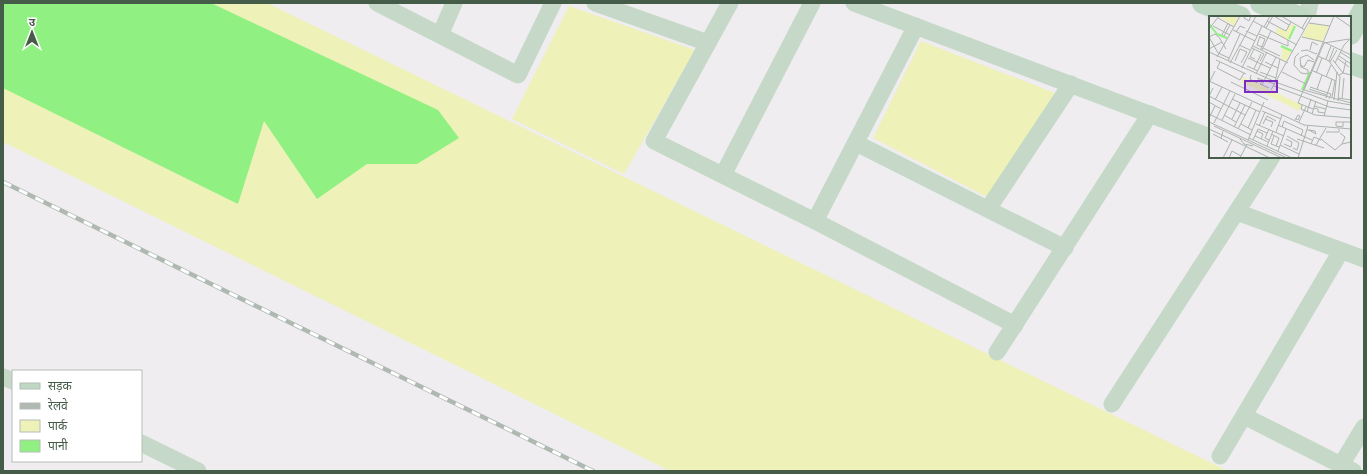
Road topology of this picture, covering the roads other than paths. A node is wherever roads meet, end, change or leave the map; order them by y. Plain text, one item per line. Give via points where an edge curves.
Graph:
1 (377, 3) edge
2 (454, 3) edge
3 (553, 3) edge
4 (594, 3) edge
5 (730, 3) edge
6 (812, 3) edge
7 (854, 3) edge
8 (1203, 3) edge
9 (1262, 3) edge
10 (1310, 3) edge
11 (1364, 9) edge
12 (1237, 16) edge
13 (1295, 16) edge
14 (1307, 16) edge
15 (916, 26) junction
16 (1351, 33) edge
17 (440, 35) junction
18 (1351, 35) edge
19 (1364, 40) edge
20 (708, 43) junction
21 (1364, 50) edge
22 (1351, 54) edge
23 (1351, 62) edge
24 (1364, 68) edge
25 (1071, 84) junction
26 (1150, 114) junction
27 (1209, 137) edge
28 (856, 143) junction
29 (1269, 158) edge
30 (723, 175) junction
31 (988, 209) junction
32 (1237, 212) junction
33 (815, 221) junction
34 (1065, 248) junction
35 (1341, 251) junction
36 (1364, 259) edge
37 (1015, 325) junction
38 (997, 352) dead end
39 (1112, 404) dead end
40 (1244, 416) junction
41 (1364, 426) edge
42 (142, 444) edge
43 (1220, 456) dead end
44 (1347, 468) edge
45 (198, 471) edge

1 - 17 street
2 - 17 street
3 - 17 street via 518,75
4 - 20 street
5 - 20 street
6 - 30 street
7 - 15 street
8 - 12 street
9 - 13 street
10 - 14 street
11 - 16 street
15 - 25 street
15 - 28 street
18 - 19 street
20 - 30 street via 654,141
21 - 22 street
23 - 24 street
25 - 26 street
25 - 31 street
26 - 27 street
26 - 34 street
28 - 31 street
28 - 33 street
29 - 32 street
30 - 33 street
31 - 34 street
32 - 35 street
32 - 39 street
33 - 37 street
34 - 37 street
35 - 36 street
35 - 40 street
37 - 38 street
40 - 43 street
40 - 44 street
41 - 44 street
42 - 45 street

